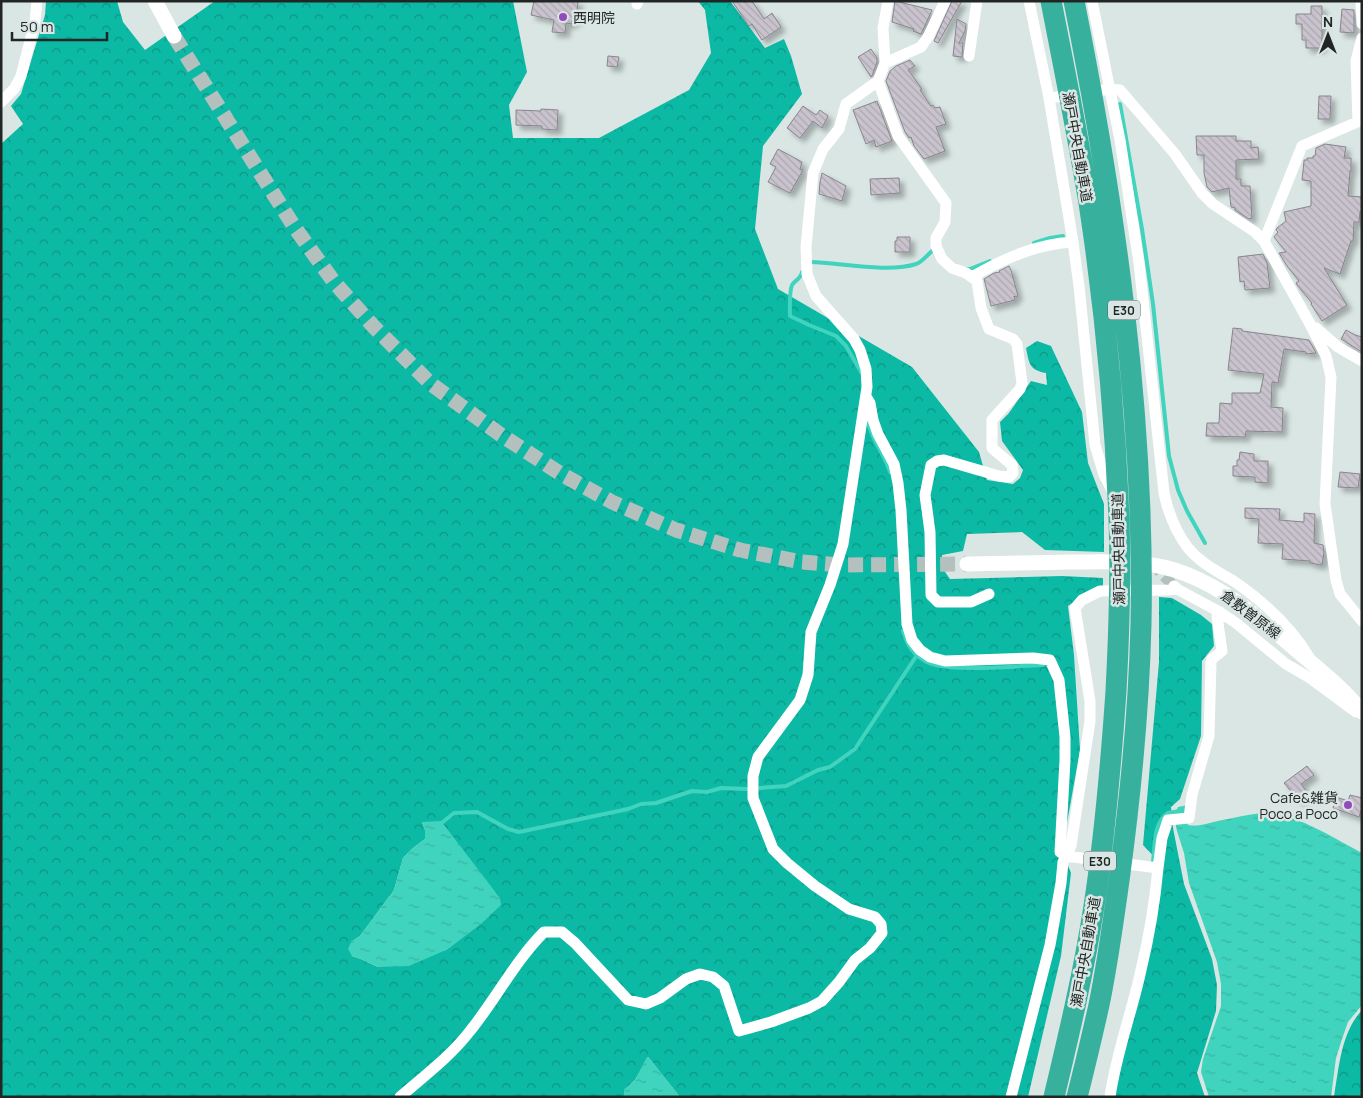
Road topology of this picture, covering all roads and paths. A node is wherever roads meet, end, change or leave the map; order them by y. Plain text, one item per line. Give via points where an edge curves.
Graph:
1 (36, 1) edge
2 (155, 1) edge
3 (888, 1) edge
4 (945, 1) edge
5 (977, 1) edge
6 (1029, 1) edge
7 (1051, 1) edge
8 (1074, 1) edge
9 (1092, 1) edge
10 (1361, 1) edge
11 (1362, 24) edge
12 (174, 36) tunnel mouth
13 (1362, 38) edge
14 (969, 56) dead end
15 (885, 64) junction
16 (878, 81) junction
17 (1109, 89) junction
18 (1049, 98) junction
19 (1, 102) edge
20 (1360, 121) edge
21 (1264, 241) junction
22 (1073, 242) junction
23 (972, 277) junction
24 (1310, 324) junction
25 (1362, 361) edge
26 (866, 394) junction
27 (1148, 555) tunnel mouth
28 (967, 564) tunnel mouth
29 (989, 594) dead end
30 (1220, 612) junction
31 (1362, 621) edge
32 (1314, 665) junction
33 (1362, 712) edge
34 (1362, 716) edge
35 (1070, 856) junction
36 (1153, 868) junction
37 (400, 1097) edge
38 (1011, 1097) edge
39 (1054, 1097) edge
40 (1077, 1097) edge
41 (1110, 1097) edge

1 - 19 street via 36,21 20,76 14,89
2 - 12 street
3 - 15 street via 883,28
4 - 15 street via 921,46
5 - 14 street
6 - 18 street
7 - 39 highway, 瀬戸中央自動車道 / E30 via 1089,203 1106,336 1119,520 1119,620 1106,816 1094,908
8 - 40 highway, 瀬戸中央自動車道 / E30 via 1110,200 1128,335 1136,427 1141,621 1136,726 1115,911 1099,1003
9 - 17 street
10 - 11 street
13 - 20 street via 1356,61
15 - 16 street
16 - 23 street via 898,136 946,203 945,222 936,238 942,259 952,268
16 - 26 street via 846,104 839,129 823,149 813,173 806,247 807,274 816,296 860,350 866,369
17 - 18 street
17 - 21 street via 1120,90 1213,204
17 - 32 street via 1139,262 1167,507 1189,549 1208,567 1258,599 1301,643
18 - 22 street
20 - 21 street via 1302,146
21 - 24 street
22 - 23 street via 1019,253
22 - 27 street via 1095,445 1104,475
23 - 29 street via 977,280 981,308 989,330 1013,339 1017,344 1022,383 992,420 992,448 1012,464 1013,473 1009,477 999,476 944,460 937,461 931,465 924,495 930,532 931,595 938,602 971,602
24 - 25 street via 1338,347
24 - 31 street via 1326,356 1331,377 1324,504 1336,580 1340,594
26 - 35 street via 878,434 894,464 898,483 907,624 912,640 930,657 945,661 1050,660 1059,680 1065,737 1060,852
26 - 37 street via 843,544 811,632 808,674 800,700 758,757 753,776 753,798 773,849 815,886 849,909 875,917 881,924 882,933 854,960 822,1001 810,1008 739,1031 724,986 713,977 700,974 686,979 646,1004 628,1000 562,932 544,932 530,946 470,1032 442,1062
28 - 32 street, 倉敷曽原線 via 1132,562 1185,573 1247,608
30 - 34 street via 1286,664
30 - 35 street via 1176,588 1100,591 1082,600 1075,608 1090,701 1090,721
30 - 36 street via 1217,616 1222,651 1211,662 1209,736 1192,795 1190,818 1168,820
32 - 33 street, 倉敷曽原線
35 - 36 street
35 - 38 street via 1063,862 1050,945
36 - 41 street via 1156,894

